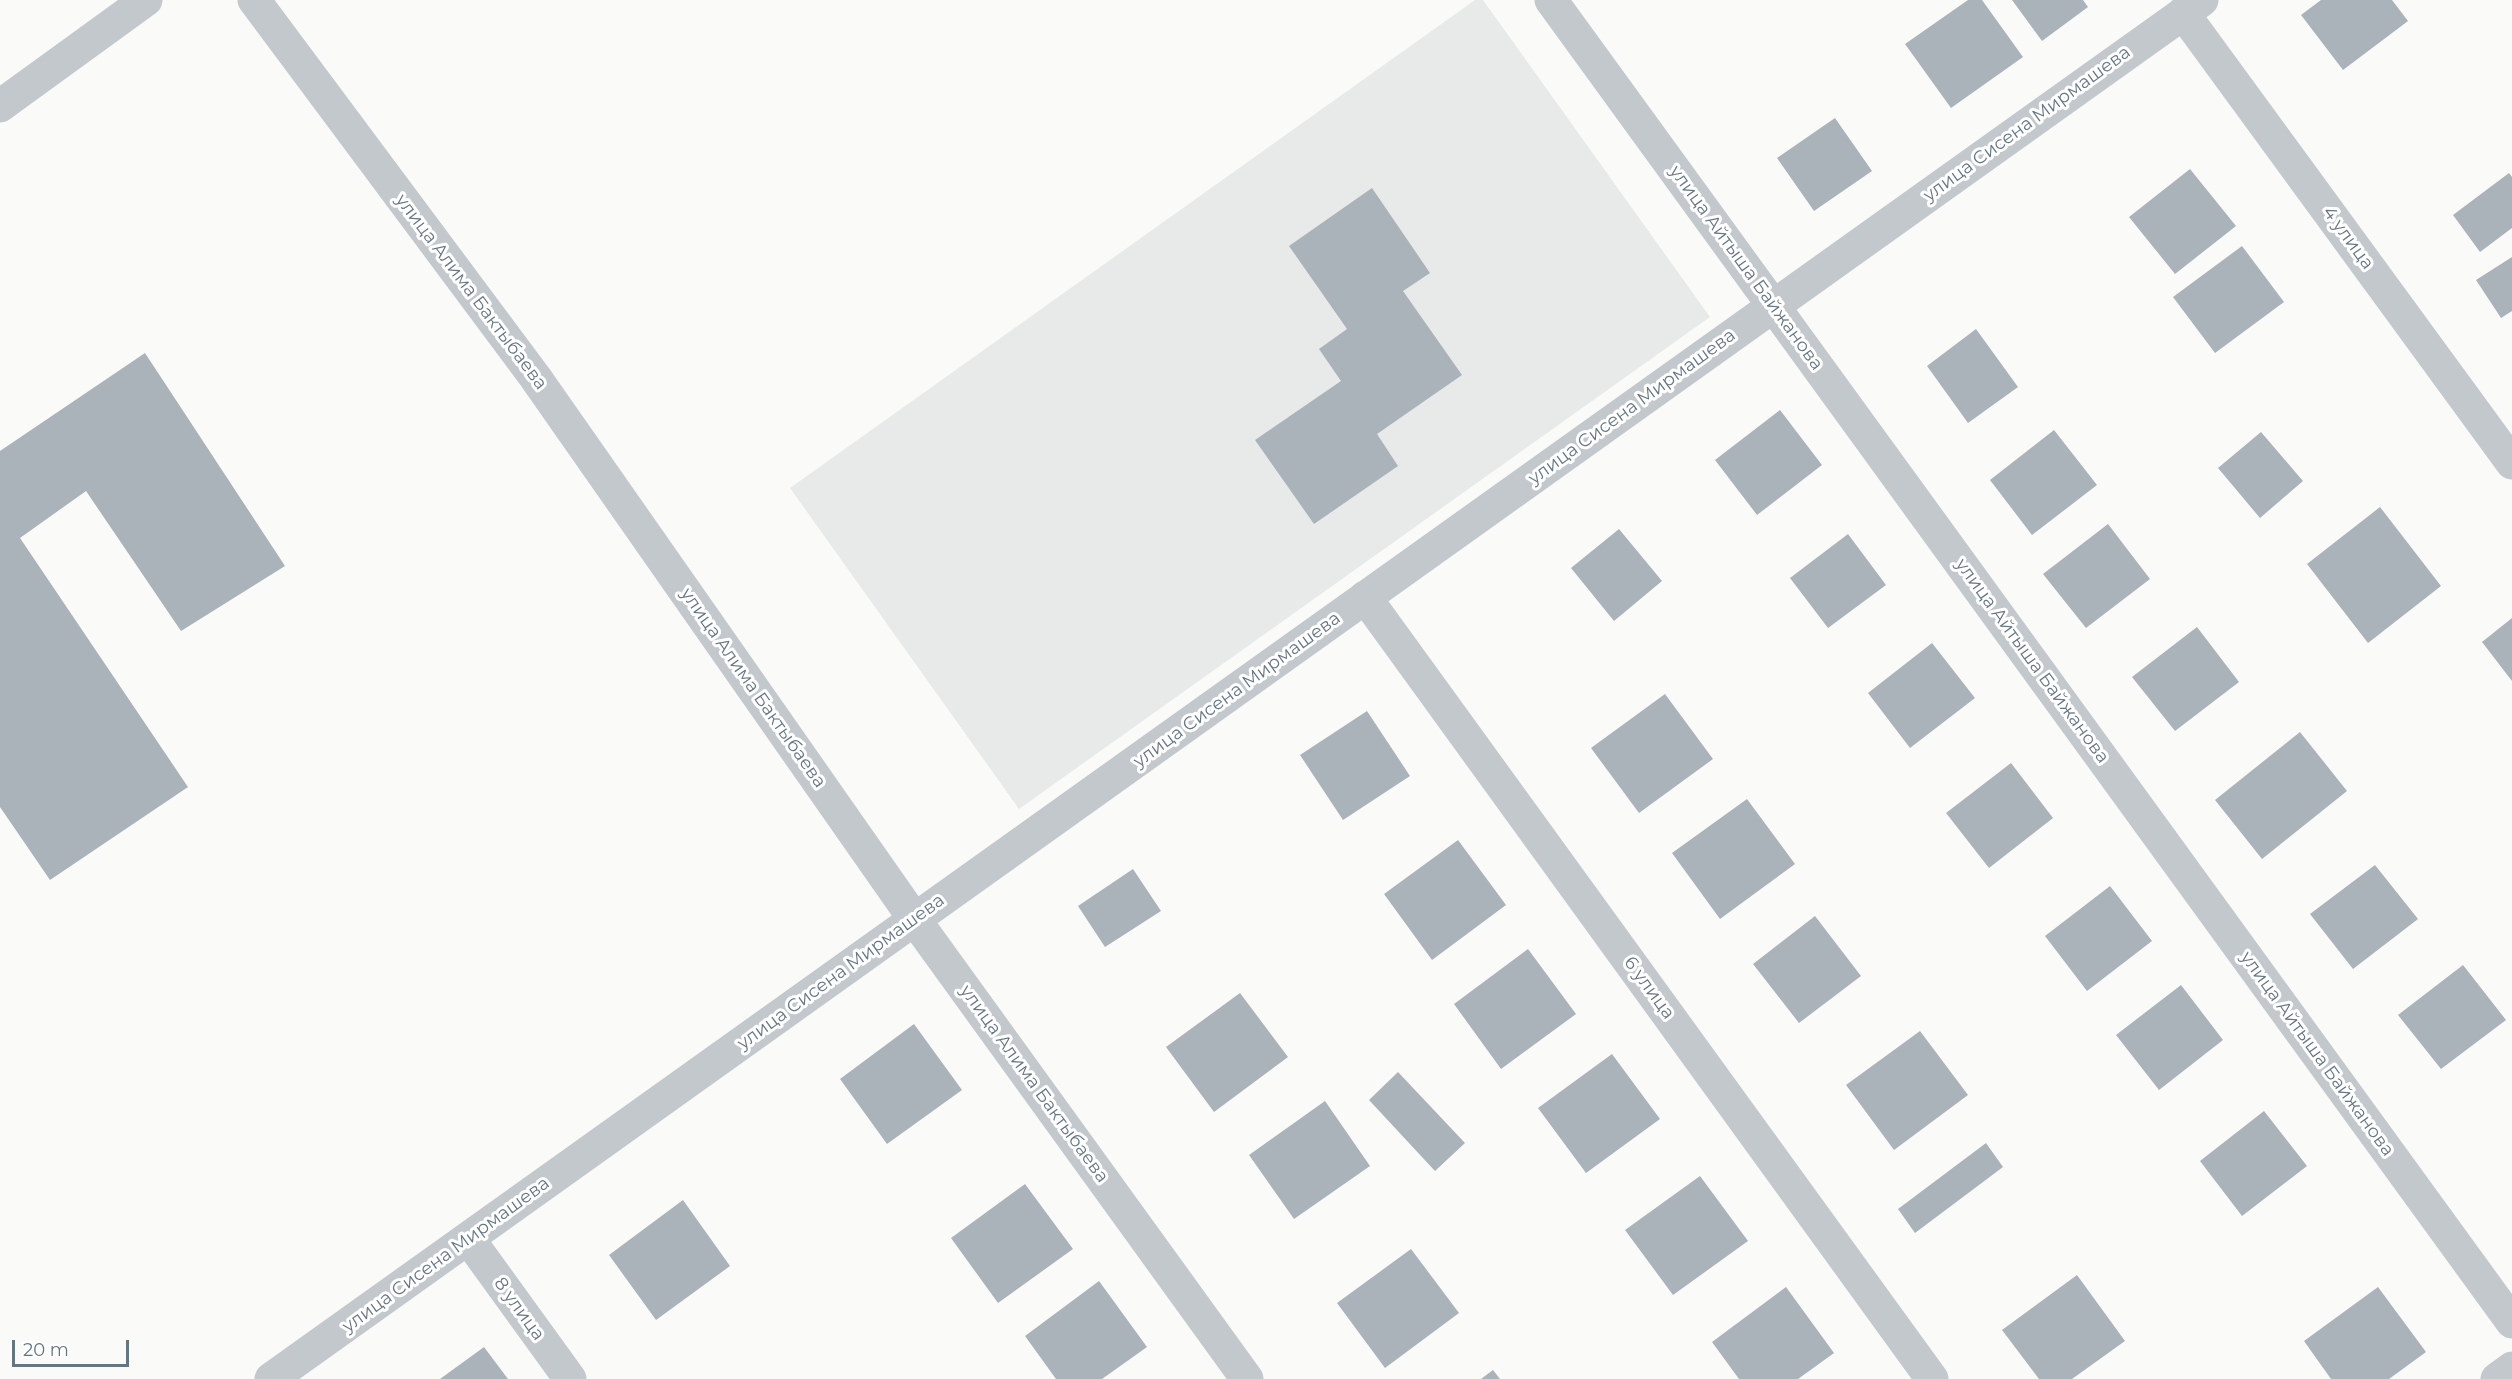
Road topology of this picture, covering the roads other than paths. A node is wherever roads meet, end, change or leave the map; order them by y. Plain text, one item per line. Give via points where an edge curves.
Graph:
1 (146, 0) edge
2 (254, 0) edge
3 (1551, 0) edge
4 (2192, 7) edge
5 (0, 106) edge
6 (1774, 305) junction
7 (2512, 463) edge
8 (1365, 597) junction
9 (915, 920) junction
10 (468, 1238) junction
11 (2512, 1322) edge
12 (2512, 1368) edge
13 (271, 1379) edge
14 (570, 1379) edge
15 (1247, 1379) edge
16 (1932, 1379) edge
17 (2497, 1379) edge

1 - 5 street
2 - 9 street, улица Алима Бактыбаева via 535,377
3 - 6 street, улица Айтыша Байжанова
4 - 6 street, улица Сисена Мирмашева
4 - 7 street, 4 улица
6 - 8 street, улица Сисена Мирмашева
6 - 11 street, улица Айтыша Байжанова
8 - 9 street, улица Сисена Мирмашева
8 - 16 street, 6 улица
9 - 10 street, улица Сисена Мирмашева
9 - 15 street, улица Алима Бактыбаева
10 - 13 street, улица Сисена Мирмашева
10 - 14 street, 8 улица
12 - 17 street

